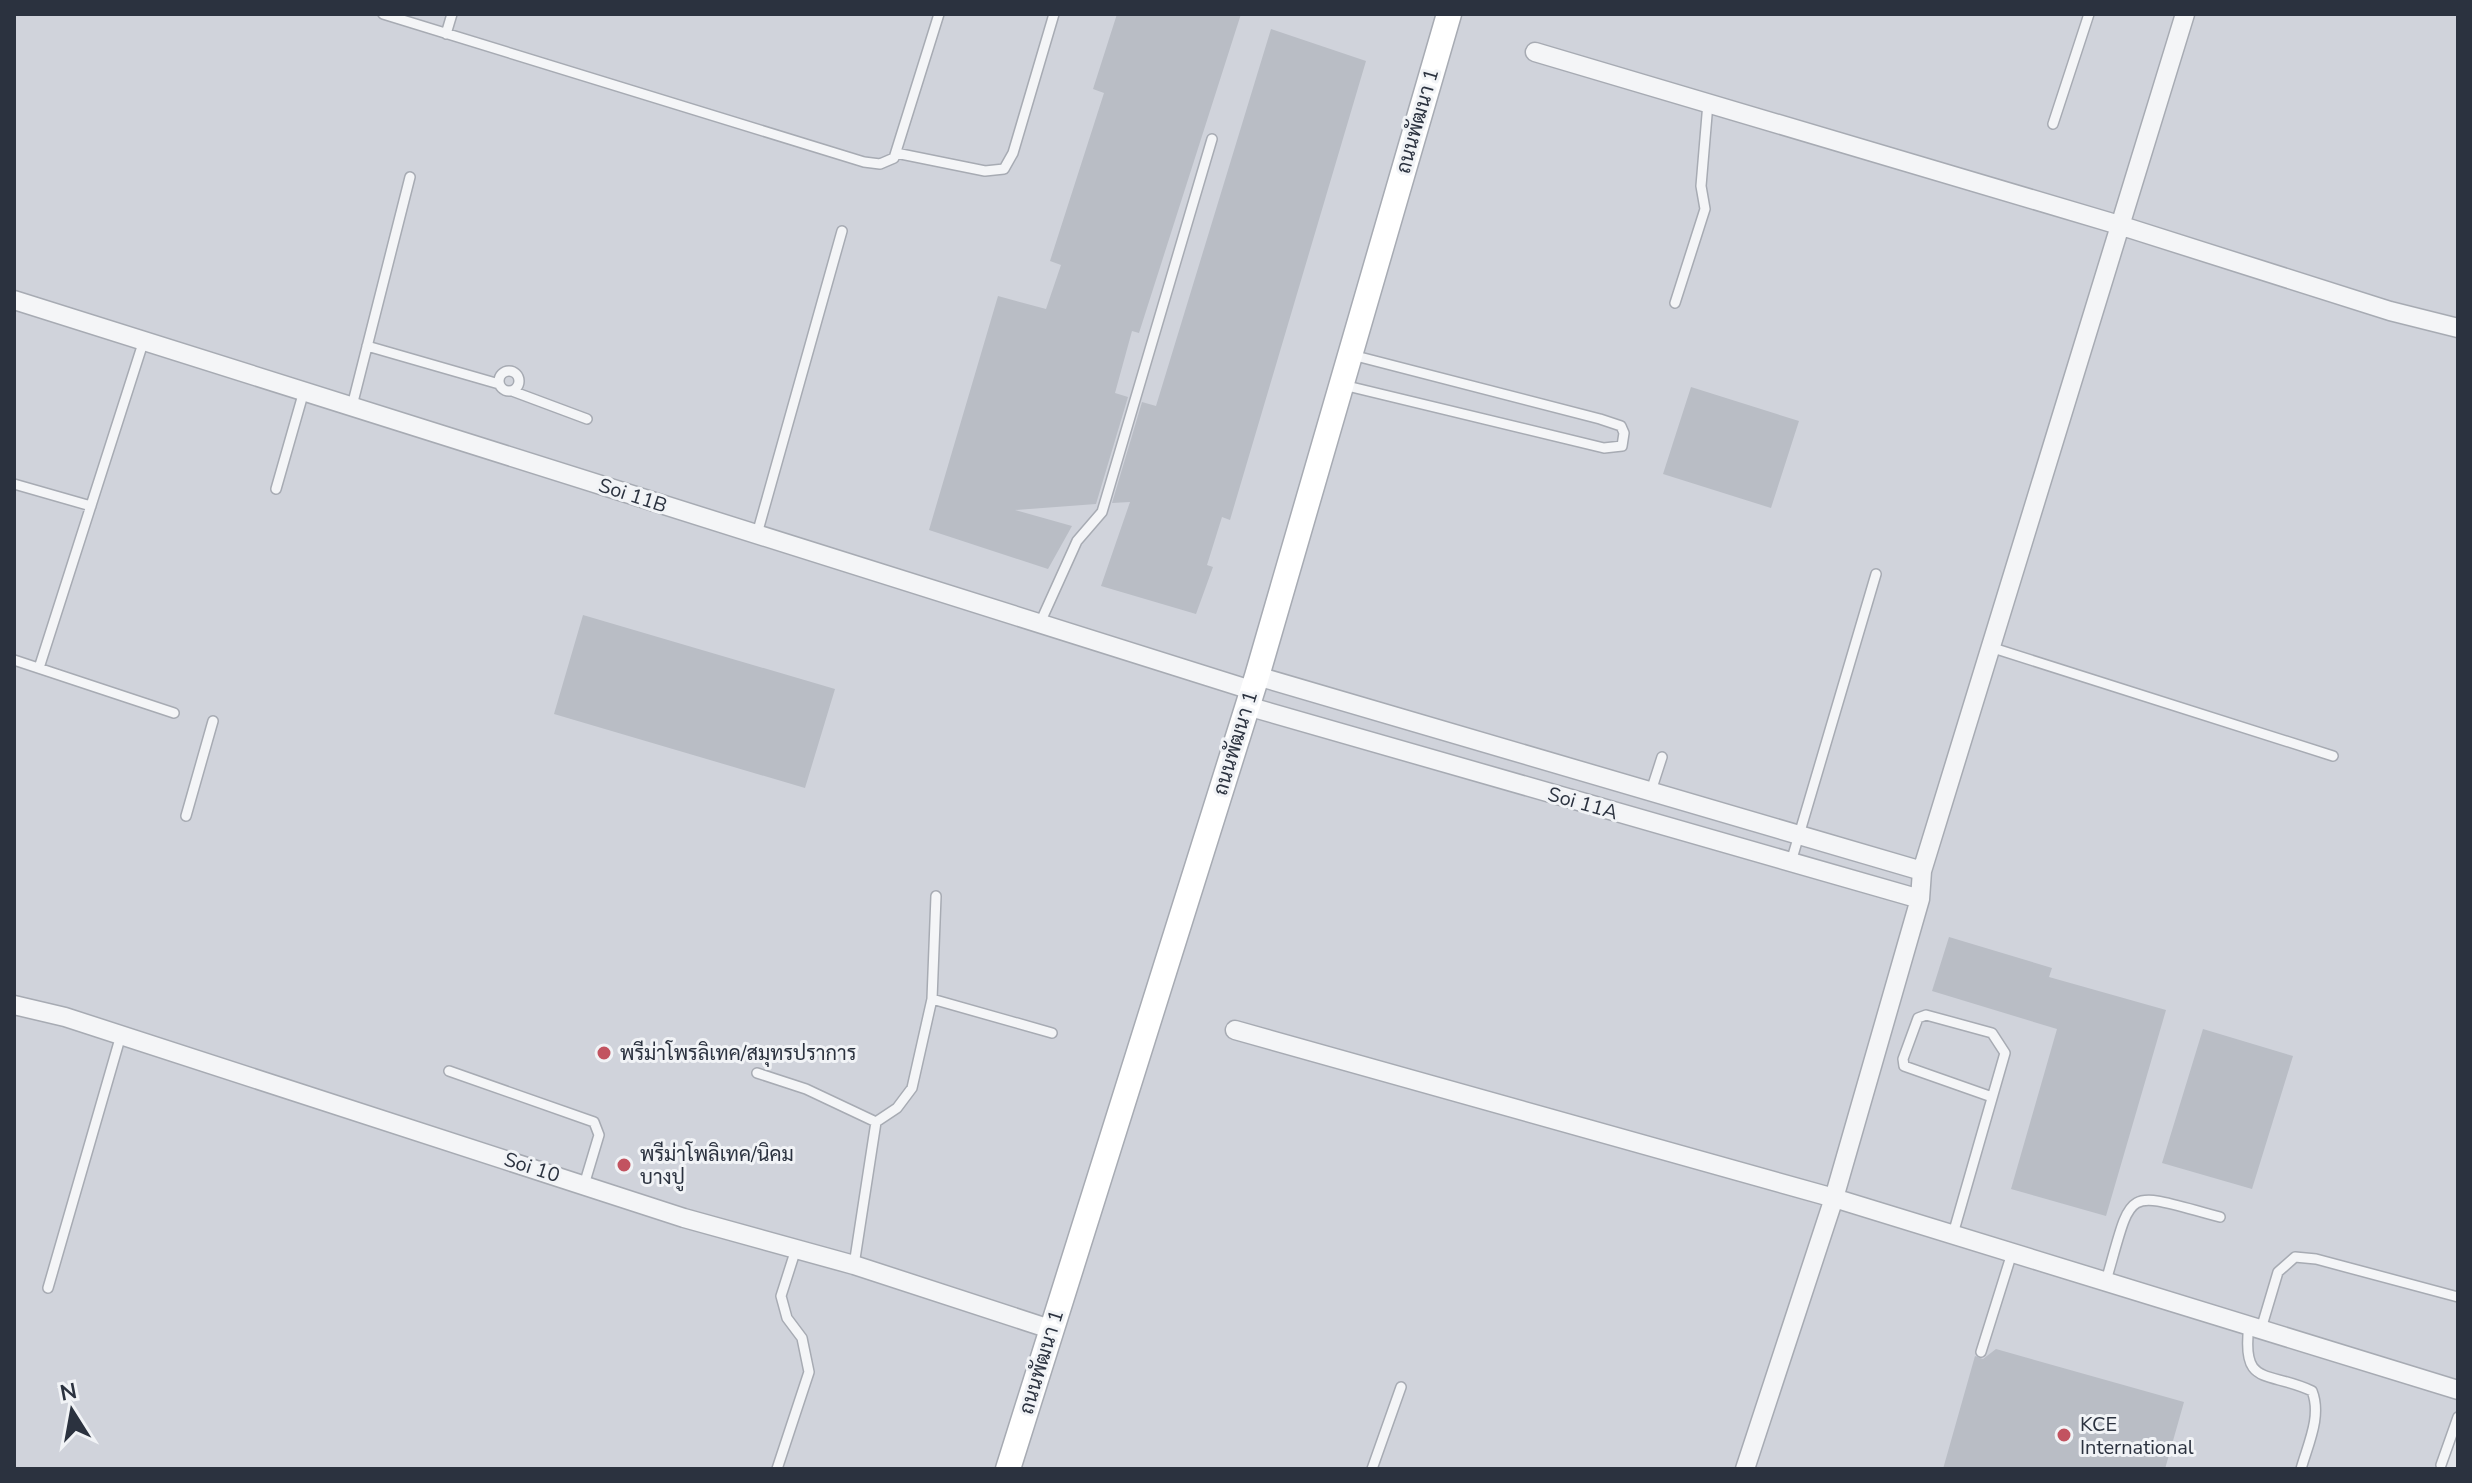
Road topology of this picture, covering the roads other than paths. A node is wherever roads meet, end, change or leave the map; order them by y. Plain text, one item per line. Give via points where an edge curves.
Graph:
1 (383, 14) edge
2 (452, 14) edge
3 (939, 14) edge
4 (1054, 14) edge
5 (1449, 14) edge
6 (2089, 14) edge
7 (2185, 14) edge
8 (446, 34) junction
9 (1535, 52) dead end
10 (1708, 103) junction
11 (2053, 124) dead end
12 (1212, 139) dead end
13 (896, 153) junction
14 (410, 177) dead end
15 (2119, 225) junction
16 (842, 231) dead end
17 (14, 300) edge
18 (1675, 303) dead end
19 (2458, 328) edge
20 (144, 340) junction
21 (367, 346) junction
22 (1348, 354) junction
23 (499, 384) junction
24 (1339, 384) junction
25 (304, 391) junction
26 (512, 391) junction
27 (352, 406) junction
28 (587, 419) dead end
29 (14, 484) edge
30 (276, 489) dead end
31 (91, 506) junction
32 (757, 534) junction
33 (1876, 574) dead end
34 (1040, 623) junction
35 (1990, 647) junction
36 (14, 660) edge
37 (39, 668) junction
38 (1252, 691) junction
39 (174, 713) dead end
40 (213, 721) dead end
41 (2333, 756) dead end
42 (1662, 757) dead end
43 (1609, 779) junction
44 (1651, 791) junction
45 (1600, 807) junction
46 (186, 816) dead end
47 (1747, 820) junction
48 (1799, 835) junction
49 (1738, 847) junction
50 (1791, 862) junction
51 (1922, 871) junction
52 (936, 896) dead end
53 (1920, 899) junction
54 (932, 999) junction
55 (14, 1005) edge
56 (1235, 1030) dead end
57 (1052, 1033) dead end
58 (121, 1035) junction
59 (449, 1071) dead end
60 (757, 1073) dead end
61 (1992, 1097) junction
62 (876, 1122) junction
63 (584, 1185) junction
64 (1834, 1198) junction
65 (2220, 1217) dead end
66 (1953, 1234) junction
67 (796, 1249) junction
68 (2012, 1253) junction
69 (854, 1265) junction
70 (2106, 1281) junction
71 (48, 1288) dead end
72 (2458, 1297) edge
73 (2255, 1327) junction
74 (1050, 1329) junction
75 (1981, 1352) dead end
76 (1401, 1387) dead end
77 (2458, 1390) edge
78 (2458, 1417) edge
79 (2441, 1465) dead end
80 (777, 1469) edge
81 (1008, 1469) edge
82 (1372, 1469) edge
83 (1745, 1469) edge
84 (2301, 1469) edge

1 - 8 lane
2 - 8 lane
3 - 13 lane
4 - 13 lane via 1004,169 985,171
5 - 22 main road, ถนนพัฒนา 1
6 - 11 lane
7 - 15 street
8 - 13 lane via 864,162 880,164
9 - 10 street
10 - 15 street
10 - 18 lane via 1701,186 1705,209
12 - 34 lane via 1102,512 1077,541
14 - 21 lane
15 - 19 street
15 - 35 street
16 - 32 lane
17 - 20 street, Soi 11B
20 - 25 street, Soi 11B
20 - 31 lane
21 - 23 lane
21 - 27 lane
22 - 24 main road, ถนนพัฒนา 1
22 - 24 lane via 1621,426 1622,446 1604,448
23 - 26 lane
23 - 26 lane via 502,374 511,371 519,379
24 - 38 main road, ถนนพัฒนา 1
25 - 27 street, Soi 11B
25 - 30 lane
26 - 28 lane
27 - 32 street, Soi 11B
29 - 31 lane
31 - 37 lane
32 - 34 street, Soi 11B
33 - 48 lane
34 - 38 street, Soi 11B
35 - 41 lane
35 - 51 street
36 - 37 lane
37 - 39 lane
38 - 43 street
38 - 45 street, Soi 11A
38 - 74 main road, ถนนพัฒนา 1
40 - 46 lane
42 - 44 lane
43 - 44 street
43 - 45 street
44 - 47 street
45 - 49 street, Soi 11A
47 - 48 street
47 - 49 street
48 - 50 lane
48 - 51 street
49 - 50 street, Soi 11A
50 - 53 street, Soi 11A
51 - 53 street
52 - 54 lane
53 - 64 street
54 - 57 lane
54 - 62 lane via 912,1088 897,1108
55 - 58 street, Soi 10
56 - 64 street
58 - 63 street, Soi 10
58 - 71 lane
59 - 63 lane via 594,1122 599,1135
60 - 62 lane
61 - 61 lane via 2005,1053 2001,1041 1992,1033 1926,1015 1918,1018 1904,1066
61 - 66 lane
62 - 69 lane
63 - 67 street, Soi 10
64 - 66 street
64 - 83 street
65 - 70 lane via 2147,1197 2134,1201
66 - 68 street
67 - 69 street, Soi 10
67 - 80 lane via 781,1296 787,1318 802,1338 809,1372
68 - 70 street
68 - 75 lane
69 - 74 street, Soi 10
70 - 73 street
72 - 73 lane via 2295,1257 2278,1272
73 - 77 street
73 - 84 lane via 2245,1355 2249,1365 2257,1373 2312,1391 2316,1402
74 - 81 main road, ถนนพัฒนา 1
76 - 82 lane
78 - 79 lane

